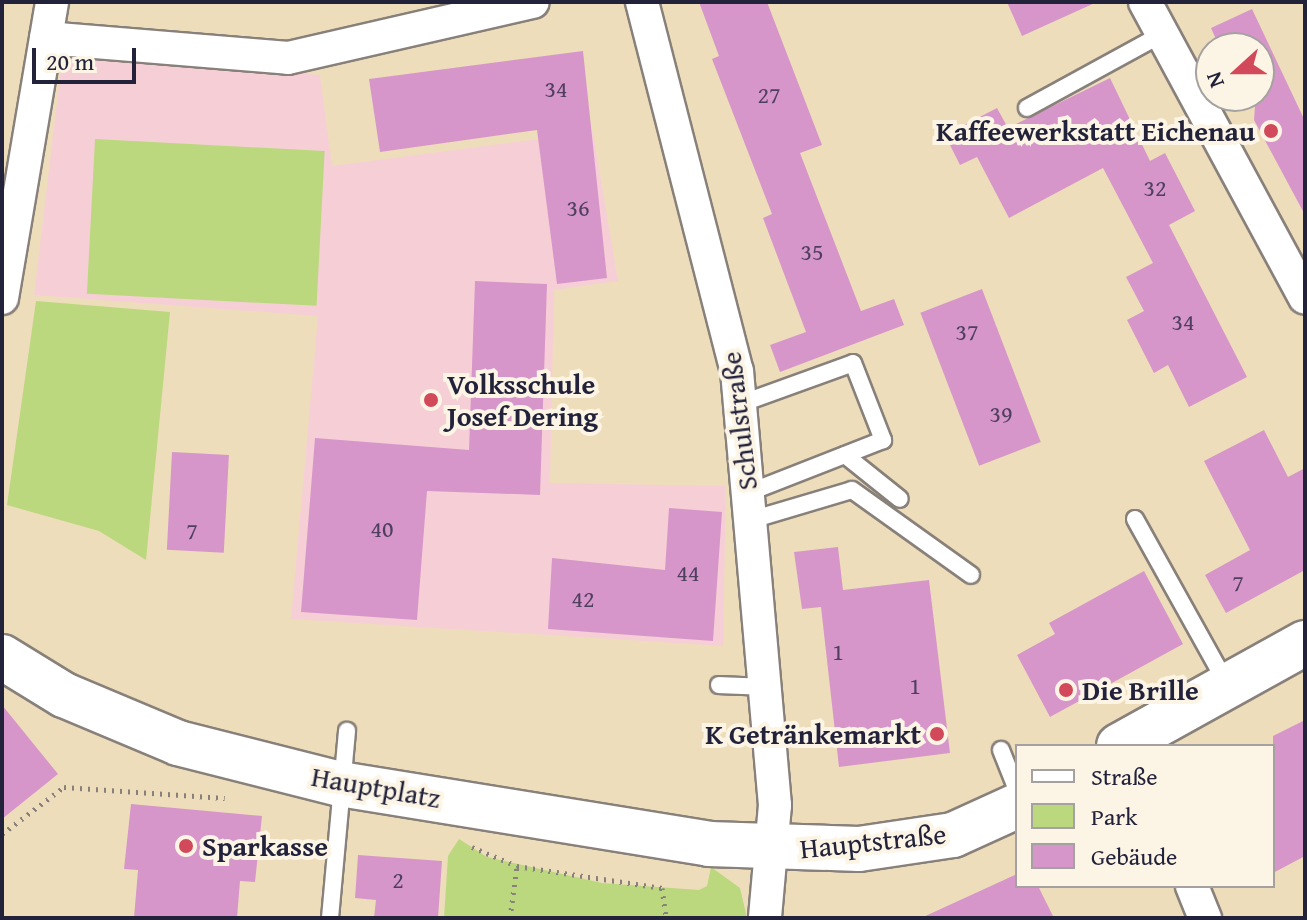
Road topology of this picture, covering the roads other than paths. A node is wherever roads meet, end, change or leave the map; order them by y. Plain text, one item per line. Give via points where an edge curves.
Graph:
1 (52, 2) edge
2 (533, 2) edge
3 (642, 2) edge
4 (1145, 2) edge
5 (1162, 34) junction
6 (46, 38) junction
7 (1027, 108) dead end
8 (2, 298) edge
9 (1305, 298) edge
10 (740, 404) junction
11 (845, 455) junction
12 (900, 499) dead end
13 (749, 506) junction
14 (1135, 519) dead end
15 (971, 575) dead end
16 (1305, 643) edge
17 (2, 657) edge
18 (719, 685) dead end
19 (1228, 686) junction
20 (766, 687) junction
21 (347, 731) dead end
22 (1127, 744) edge
23 (1001, 750) dead end
24 (340, 784) junction
25 (1015, 785) edge
26 (1015, 807) edge
27 (771, 850) junction
28 (1193, 888) edge
29 (330, 918) edge
30 (765, 918) edge
31 (1205, 918) edge

1 - 6 street
2 - 6 street via 288,58
3 - 10 street, Schulstraße
4 - 5 street
5 - 7 lane
5 - 9 street
6 - 8 street
10 - 11 lane via 853,363 883,440
10 - 13 street, Schulstraße
11 - 12 lane
11 - 13 lane
13 - 15 lane via 852,490
13 - 20 street, Schulstraße
14 - 19 lane
16 - 19 main road
17 - 24 main road, Hauptplatz via 64,695 178,743
18 - 20 lane
19 - 22 main road
20 - 27 street, Schulstraße via 775,805
21 - 24 lane
23 - 25 lane
24 - 27 main road, Hauptplatz
24 - 29 lane
26 - 27 main road, Hauptstraße via 982,826 922,840
27 - 30 street, Schulstraße
28 - 31 street

